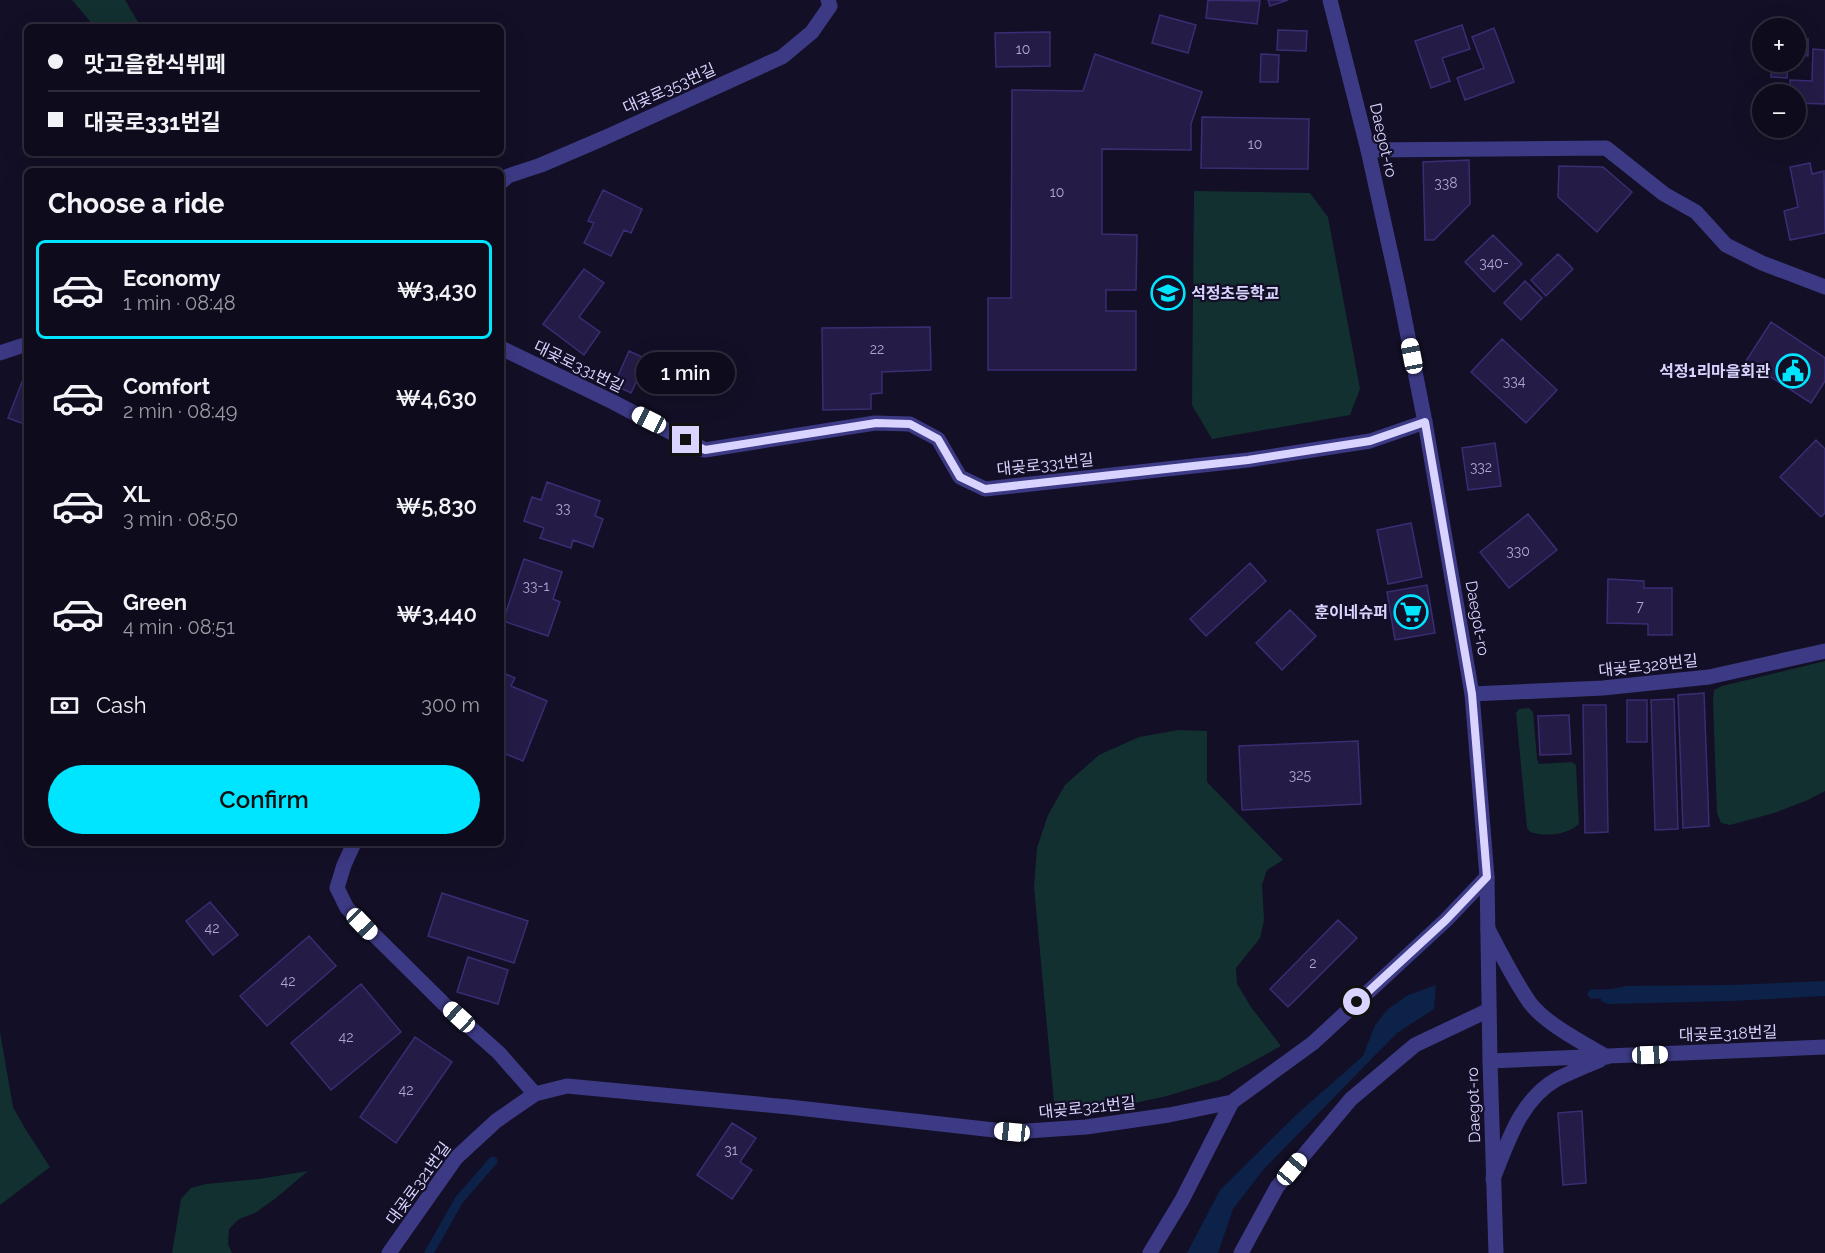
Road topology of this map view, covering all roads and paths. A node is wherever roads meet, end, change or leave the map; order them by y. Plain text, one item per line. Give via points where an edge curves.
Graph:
1 (828, 0) edge
2 (1330, 0) edge
3 (1368, 150) junction
4 (504, 179) edge
5 (1825, 287) edge
6 (24, 345) edge
7 (504, 349) edge
8 (0, 353) edge
9 (1425, 422) junction
10 (1825, 651) edge
11 (1472, 694) junction
12 (353, 846) edge
13 (1487, 877) junction
14 (1488, 929) junction
15 (1489, 1010) junction
16 (1825, 1047) edge
17 (1607, 1057) junction
18 (1490, 1061) junction
19 (535, 1094) junction
20 (1232, 1102) junction
21 (1493, 1179) junction
22 (389, 1253) edge
23 (1150, 1253) edge
24 (1241, 1253) edge
25 (1496, 1253) edge

1 - 4 street, 대곶로353번길 via 830,6 812,32 782,57
2 - 3 street, Daegot-ro
3 - 5 street via 1606,148 1664,194 1696,212 1726,245
3 - 9 street, Daegot-ro
6 - 8 street
7 - 9 street, 대곶로331번길 via 705,450 876,423 910,424 938,439 960,477 985,489 1248,460 1370,441
9 - 11 street, Daegot-ro
10 - 11 street, 대곶로328번길 via 1709,677 1603,688
11 - 13 street, Daegot-ro
12 - 19 street via 337,888 347,908 499,1053
13 - 14 street, Daegot-ro
13 - 20 street, 대곶로321번길 via 1313,1043
14 - 15 street, Daegot-ro
14 - 17 street via 1531,1004 1573,1037
15 - 18 street, Daegot-ro
15 - 24 street via 1414,1046 1351,1099 1277,1187
16 - 17 street, 대곶로318번길
17 - 18 street, 대곶로318번길
17 - 21 street via 1556,1080 1535,1096 1514,1128
18 - 21 street, Daegot-ro
19 - 20 street, 대곶로321번길 via 567,1086 1012,1132 1086,1127
19 - 22 street, 대곶로321번길 via 496,1121 456,1158
20 - 23 street
21 - 25 street, Daegot-ro

